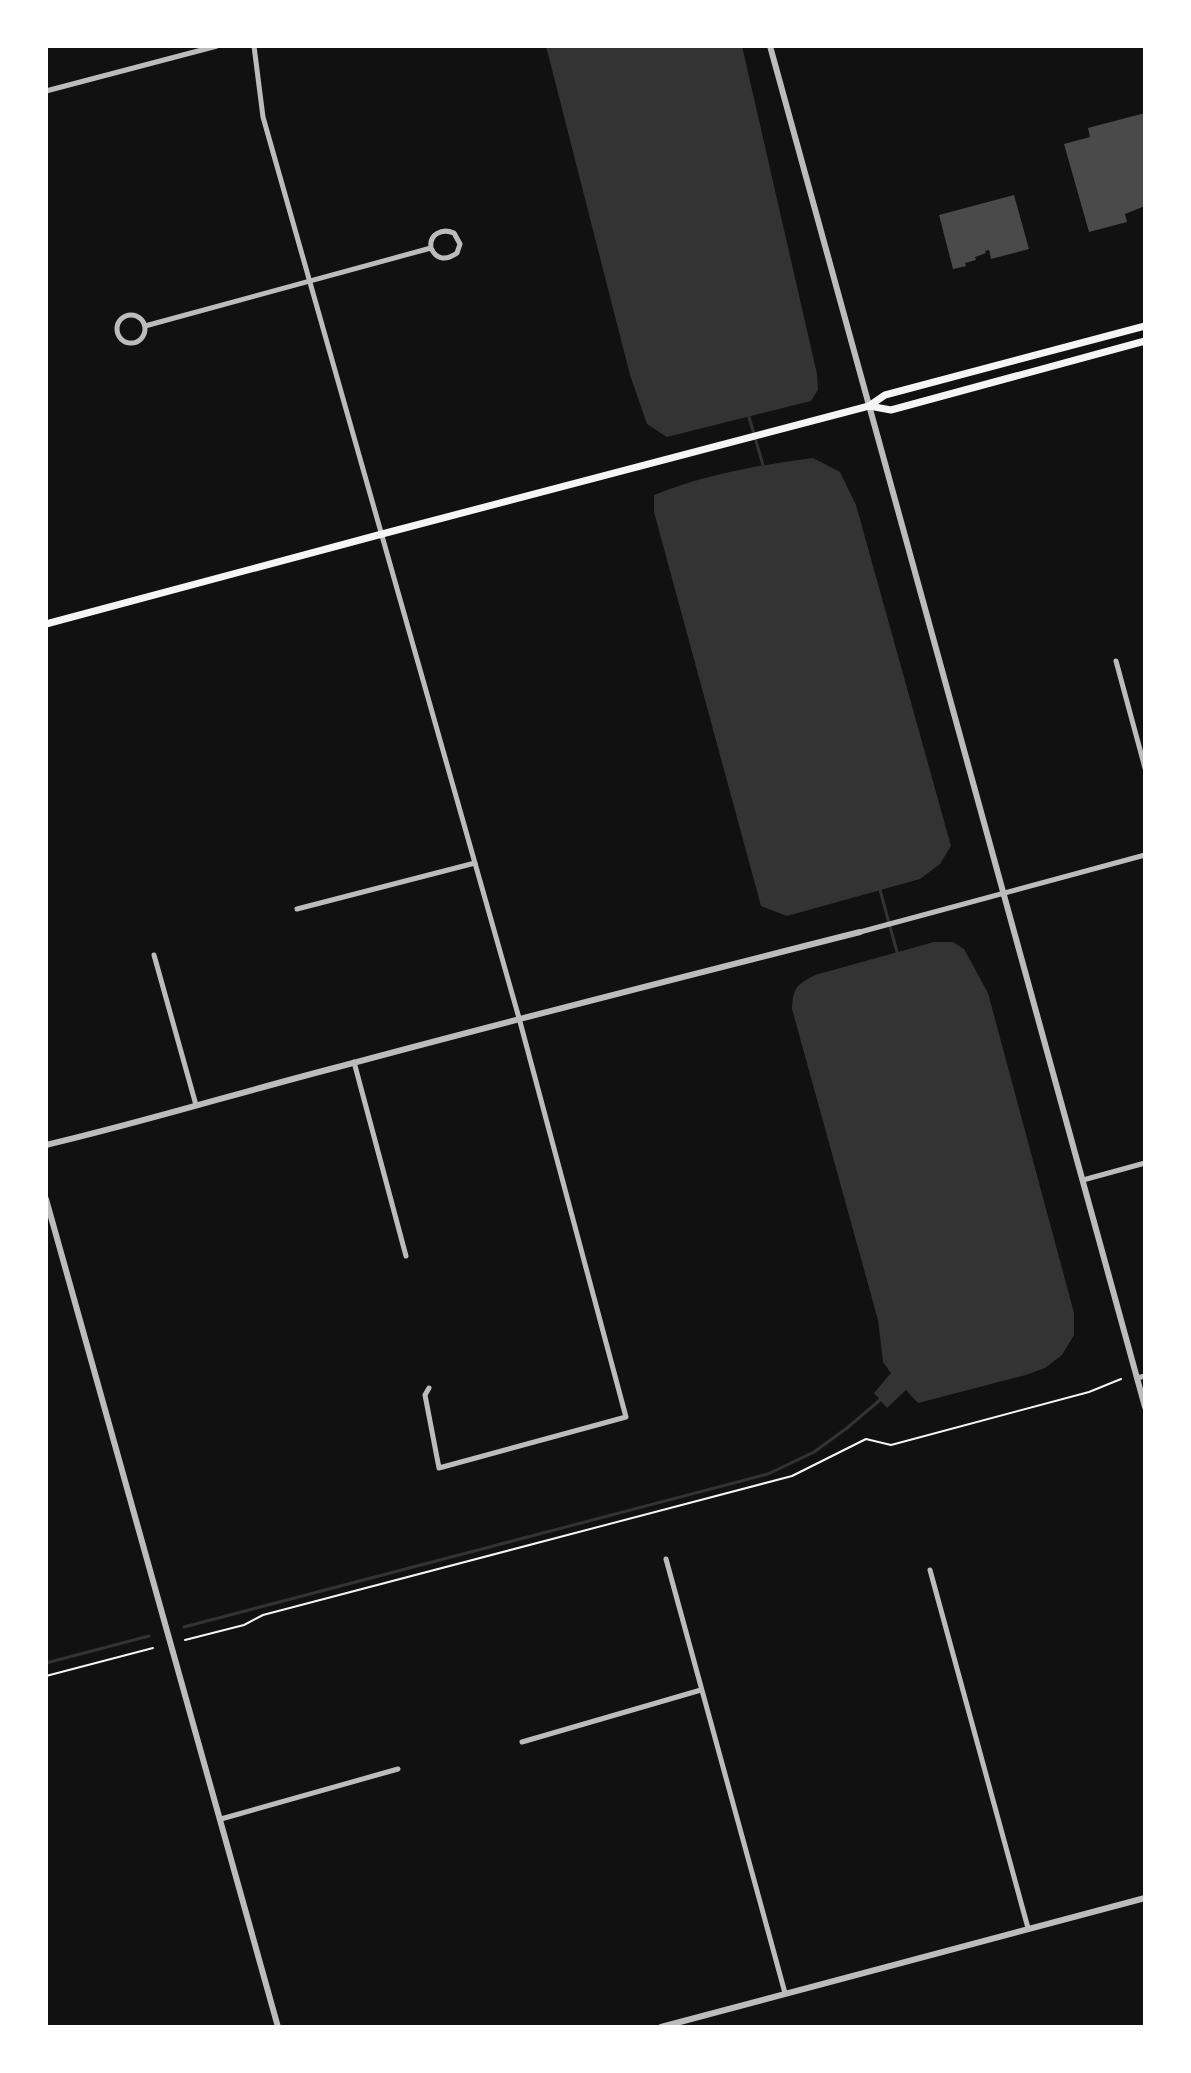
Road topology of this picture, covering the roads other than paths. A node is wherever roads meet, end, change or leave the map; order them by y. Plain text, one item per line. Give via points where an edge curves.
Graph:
1 (217, 46) edge
2 (254, 46) edge
3 (770, 46) edge
4 (46, 91) edge
5 (431, 248) junction
6 (310, 280) junction
7 (145, 326) junction
8 (1145, 326) edge
9 (1145, 341) edge
10 (869, 406) junction
11 (382, 534) junction
12 (46, 624) edge
13 (1116, 661) dead end
14 (1145, 768) edge
15 (1145, 855) edge
16 (475, 863) junction
17 (1004, 894) junction
18 (297, 909) dead end
19 (860, 932) joint
20 (154, 955) dead end
21 (519, 1018) junction
22 (354, 1062) junction
23 (196, 1105) junction
24 (46, 1145) edge
25 (1145, 1163) edge
26 (1083, 1180) junction
27 (46, 1199) edge
28 (406, 1256) dead end
29 (1141, 1377) edge
30 (429, 1388) dead end
31 (1145, 1407) edge
32 (666, 1559) dead end
33 (930, 1570) dead end
34 (701, 1690) junction
35 (522, 1742) dead end
36 (398, 1769) dead end
37 (221, 1819) junction
38 (1145, 1898) edge
39 (1028, 1928) junction
40 (785, 1993) junction
41 (278, 2027) edge
42 (661, 2027) edge

1 - 4 street
2 - 6 street via 263,117
3 - 10 street
5 - 5 street via 439,258 450,257 459,251 459,240 451,231 439,232
5 - 6 street
6 - 7 street
6 - 11 street
7 - 7 street via 139,317 128,315 119,321 118,332 124,341 135,343
8 - 10 main road via 885,395
9 - 10 main road via 891,410
10 - 11 main road
10 - 17 street
11 - 12 main road
11 - 16 street
13 - 14 street
15 - 17 street
16 - 18 street
16 - 21 street
17 - 19 street
17 - 26 street
19 - 21 street
20 - 23 street
21 - 22 street
21 - 30 street via 626,1417 439,1468 425,1395
22 - 23 street
22 - 28 street
23 - 24 street
25 - 26 street
26 - 29 street
27 - 37 street
29 - 31 street
32 - 34 street
33 - 39 street
34 - 35 street
34 - 40 street
36 - 37 street
37 - 41 street
38 - 39 street
39 - 40 street
40 - 42 street

